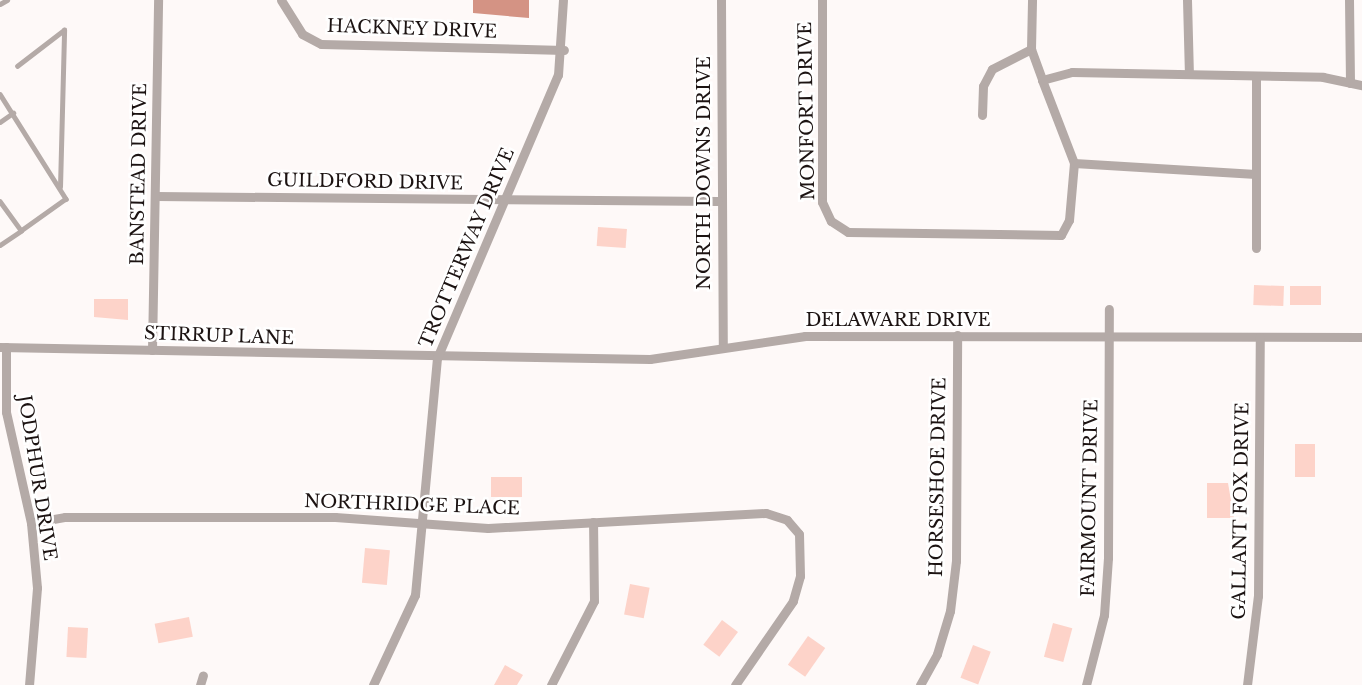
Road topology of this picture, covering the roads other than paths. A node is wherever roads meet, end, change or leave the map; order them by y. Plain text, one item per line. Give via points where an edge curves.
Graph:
1 (7, 0) edge
2 (158, 0) edge
3 (281, 0) edge
4 (563, 0) edge
5 (721, 0) edge
6 (822, 0) edge
7 (1032, 0) edge
8 (1187, 0) edge
9 (1349, 0) edge
10 (0, 4) edge
11 (1031, 49) junction
12 (564, 50) junction
13 (17, 66) dead end
14 (1189, 74) junction
15 (1256, 76) junction
16 (1042, 80) junction
17 (1350, 83) junction
18 (1362, 85) edge
19 (0, 94) edge
20 (13, 113) junction
21 (982, 116) dead end
22 (0, 122) edge
23 (1074, 163) junction
24 (1256, 174) junction
25 (60, 187) junction
26 (156, 196) junction
27 (505, 201) junction
28 (718, 201) junction
29 (0, 202) edge
30 (21, 231) junction
31 (0, 245) edge
32 (1256, 248) dead end
33 (1109, 309) dead end
34 (957, 336) junction
35 (1108, 337) junction
36 (1260, 337) junction
37 (1362, 337) edge
38 (723, 346) junction
39 (3, 347) edge
40 (152, 350) junction
41 (437, 358) junction
42 (593, 522) junction
43 (31, 523) junction
44 (422, 523) junction
45 (203, 675) dead end
46 (29, 685) edge
47 (200, 685) edge
48 (373, 685) edge
49 (551, 685) edge
50 (735, 685) edge
51 (920, 685) edge
52 (1086, 685) edge
53 (1247, 685) edge

1 - 10 lane
2 - 26 street, BANSTEAD DRIVE
3 - 12 street, HACKNEY DRIVE via 302,34 321,44
4 - 12 street, TROTTERWAY DRIVE
5 - 28 street, NORTH DOWNS DRIVE
6 - 23 street, MONFORT DRIVE via 822,202 831,221 848,232 872,236 1061,235 1069,220
7 - 11 street
8 - 14 street
9 - 17 street
11 - 16 street
11 - 21 street via 992,69 983,86
12 - 27 street, TROTTERWAY DRIVE
13 - 25 lane via 64,30
14 - 15 street
14 - 16 street via 1072,72
15 - 17 street
15 - 24 street
16 - 23 street
17 - 18 street
19 - 20 lane
20 - 22 lane
20 - 25 lane
23 - 24 street
24 - 32 street
25 - 30 lane via 66,199
26 - 27 street, GUILDFORD DRIVE
26 - 40 street, BANSTEAD DRIVE
27 - 28 street, GUILDFORD DRIVE
27 - 41 street, TROTTERWAY DRIVE
28 - 38 street, NORTH DOWNS DRIVE
29 - 30 lane
30 - 31 lane
33 - 35 street, FAIRMOUNT DRIVE
34 - 35 street, DELAWARE DRIVE
34 - 38 street, DELAWARE DRIVE via 805,336
34 - 51 street, HORSESHOE DRIVE via 956,561 950,611 937,654
35 - 36 street, DELAWARE DRIVE
35 - 52 street, FAIRMOUNT DRIVE via 1106,592
36 - 37 street, DELAWARE DRIVE
36 - 53 street, GALLANT FOX DRIVE via 1258,596
38 - 41 street, DELAWARE DRIVE via 650,359
39 - 40 street, STIRRUP LANE
39 - 43 street, JODPHUR DRIVE via 6,412
40 - 41 street, STIRRUP LANE
41 - 44 street, TROTTERWAY DRIVE
42 - 44 street, NORTHRIDGE PLACE via 488,528
42 - 49 street via 594,601
42 - 50 street, NORTHRIDGE PLACE via 766,513 788,520 799,534 803,554 793,601
43 - 44 street, NORTHRIDGE PLACE via 65,518 300,517
43 - 46 street, JODPHUR DRIVE via 37,588
44 - 48 street, TROTTERWAY DRIVE via 410,615
45 - 47 street

